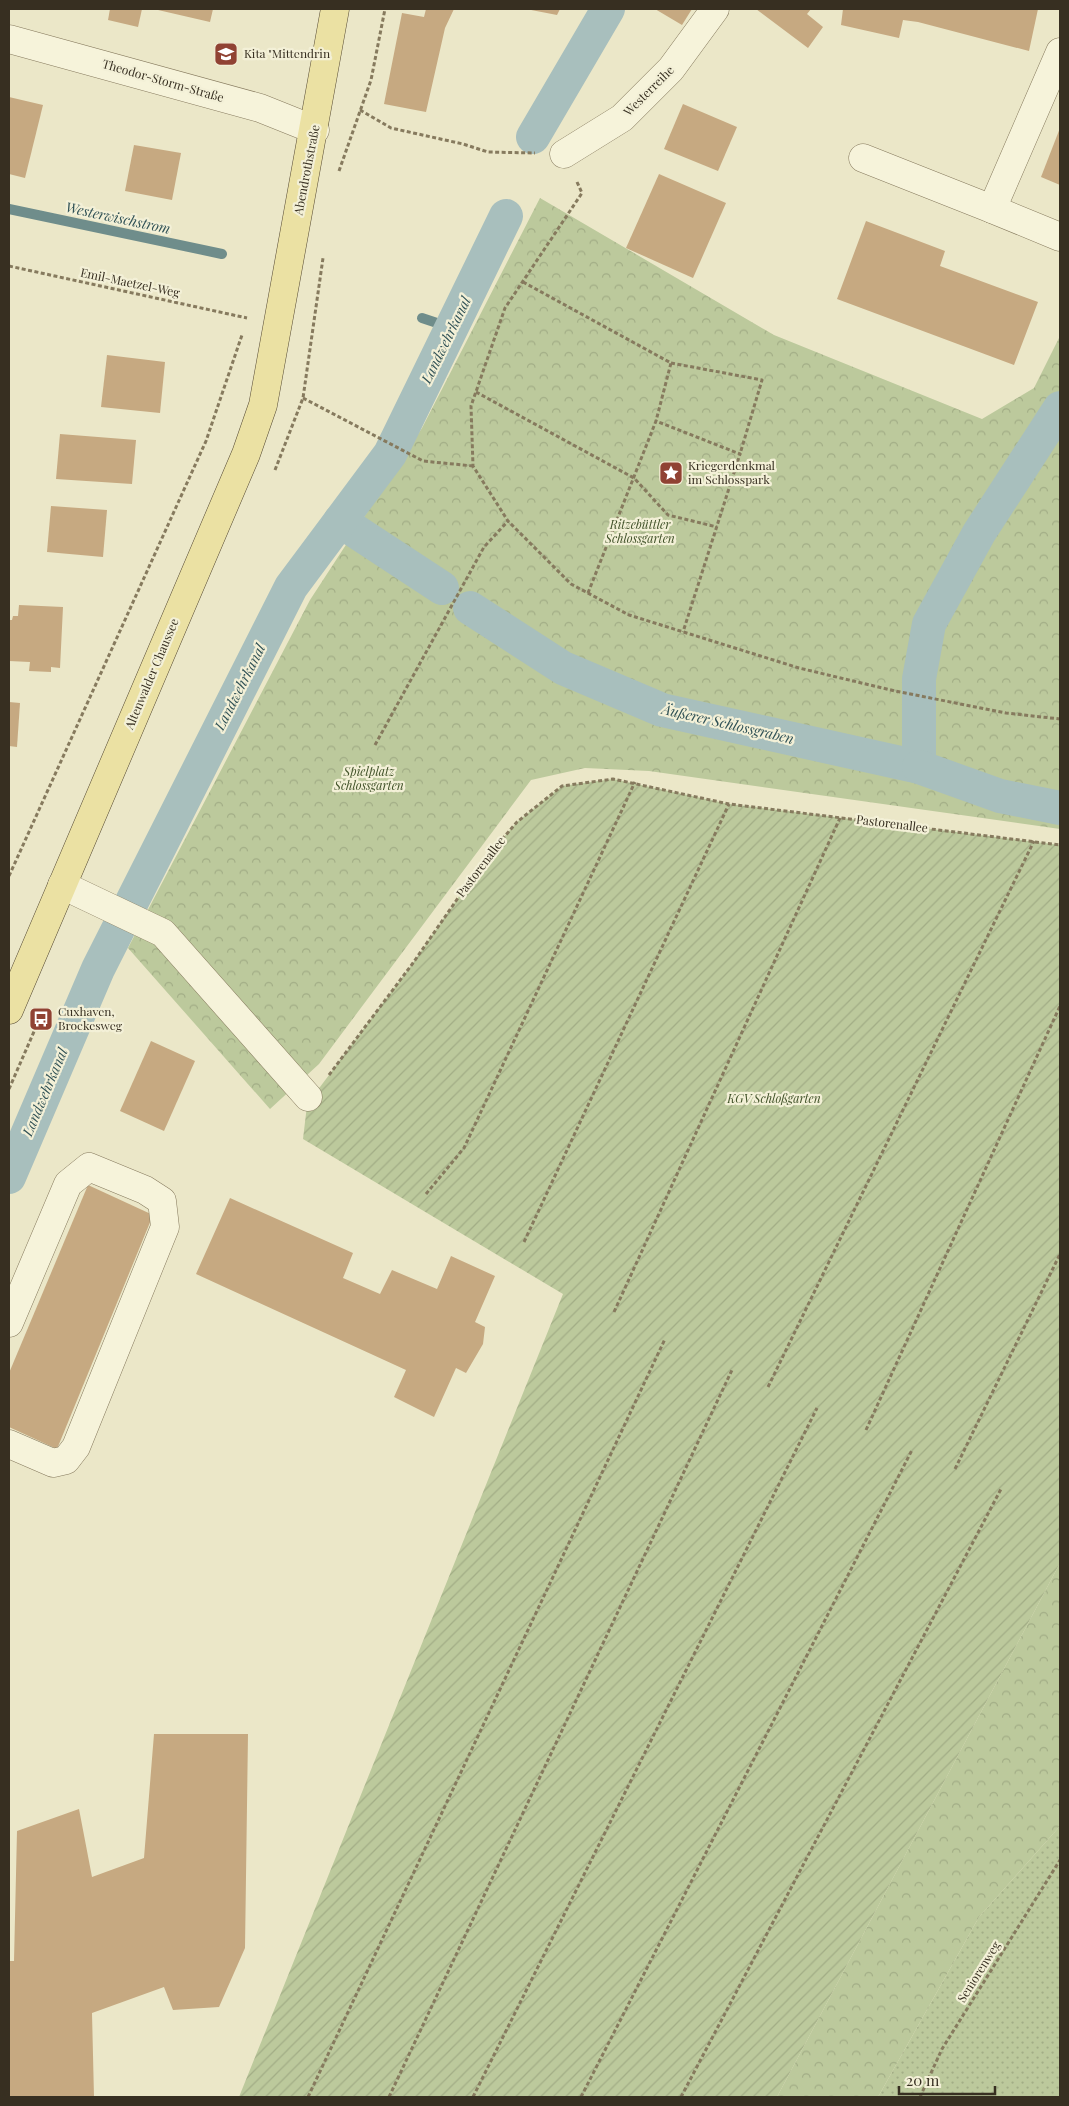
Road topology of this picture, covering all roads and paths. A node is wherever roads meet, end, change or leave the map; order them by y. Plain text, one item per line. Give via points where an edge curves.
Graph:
1 (335, 9) edge
2 (385, 9) edge
3 (715, 9) edge
4 (9, 39) edge
5 (1060, 52) edge
6 (360, 110) junction
7 (314, 130) junction
8 (564, 154) junction
9 (863, 158) dead end
10 (336, 178) dead end
11 (992, 209) junction
12 (1060, 237) edge
13 (324, 253) dead end
14 (9, 266) edge
15 (523, 282) junction
16 (276, 332) joint
17 (671, 363) junction
18 (476, 392) junction
19 (656, 421) junction
20 (740, 454) junction
21 (473, 466) junction
22 (634, 478) junction
23 (508, 521) junction
24 (717, 527) junction
25 (588, 593) junction
26 (683, 632) junction
27 (1060, 719) edge
28 (375, 745) dead end
29 (635, 782) junction
30 (729, 804) junction
31 (840, 818) junction
32 (1034, 842) junction
33 (1060, 845) edge
34 (9, 876) edge
35 (62, 886) junction
36 (1060, 1006) edge
37 (9, 1010) edge
38 (308, 1097) joint
39 (426, 1194) dead end
40 (524, 1242) dead end
41 (1060, 1254) edge
42 (614, 1312) dead end
43 (9, 1323) edge
44 (665, 1339) dead end
45 (732, 1370) dead end
46 (768, 1386) dead end
47 (817, 1408) dead end
48 (866, 1430) dead end
49 (9, 1444) edge
50 (912, 1450) dead end
51 (954, 1469) dead end
52 (1001, 1489) dead end
53 (1060, 1860) edge
54 (308, 2097) edge
55 (389, 2097) edge
56 (473, 2097) edge
57 (581, 2097) edge
58 (681, 2097) edge
59 (920, 2097) edge

1 - 7 main road, Abendrothstraße
2 - 6 path via 371,80
3 - 8 street, Westerreihe via 671,70 622,118
4 - 7 street, Theodor-Storm-Straße via 260,108
5 - 11 street
6 - 8 path via 391,128 488,152
6 - 10 path
7 - 16 main road, Abendrothstraße
8 - 15 path via 582,193
9 - 11 street
11 - 12 street
13 - 21 path via 303,398 423,461
14 - 34 path, Emil-Maetzel-Weg via 248,318 206,441
15 - 17 path
15 - 18 path via 505,308
16 - 35 main road, Altenwalder Chaussee via 263,405 246,454
17 - 19 path
17 - 20 path via 762,380
18 - 21 path via 470,406
18 - 22 path
19 - 20 path
19 - 22 path
20 - 24 path
21 - 23 path
22 - 24 path via 668,515
22 - 25 path
23 - 25 path via 571,584
23 - 28 path via 484,547
24 - 26 path
25 - 26 path via 629,614
26 - 27 path via 799,668 895,691 1006,713
29 - 30 path, Pastorenallee
29 - 38 path, Pastorenallee via 613,779 562,786 517,822 485,859 413,963 320,1087
29 - 39 path via 464,1148
30 - 31 path, Pastorenallee
30 - 40 path
31 - 32 path, Pastorenallee
31 - 42 path
32 - 33 path, Pastorenallee
32 - 46 path
35 - 37 main road, Altenwalder Chaussee
35 - 38 street via 163,933
36 - 48 path
41 - 51 path
43 - 49 street via 68,1184 89,1167 145,1190 162,1201 165,1227 134,1335 83,1456 52,1463
44 - 54 path
45 - 55 path
47 - 56 path
50 - 57 path
52 - 58 path
53 - 59 path, Seniorenweg via 942,2048

